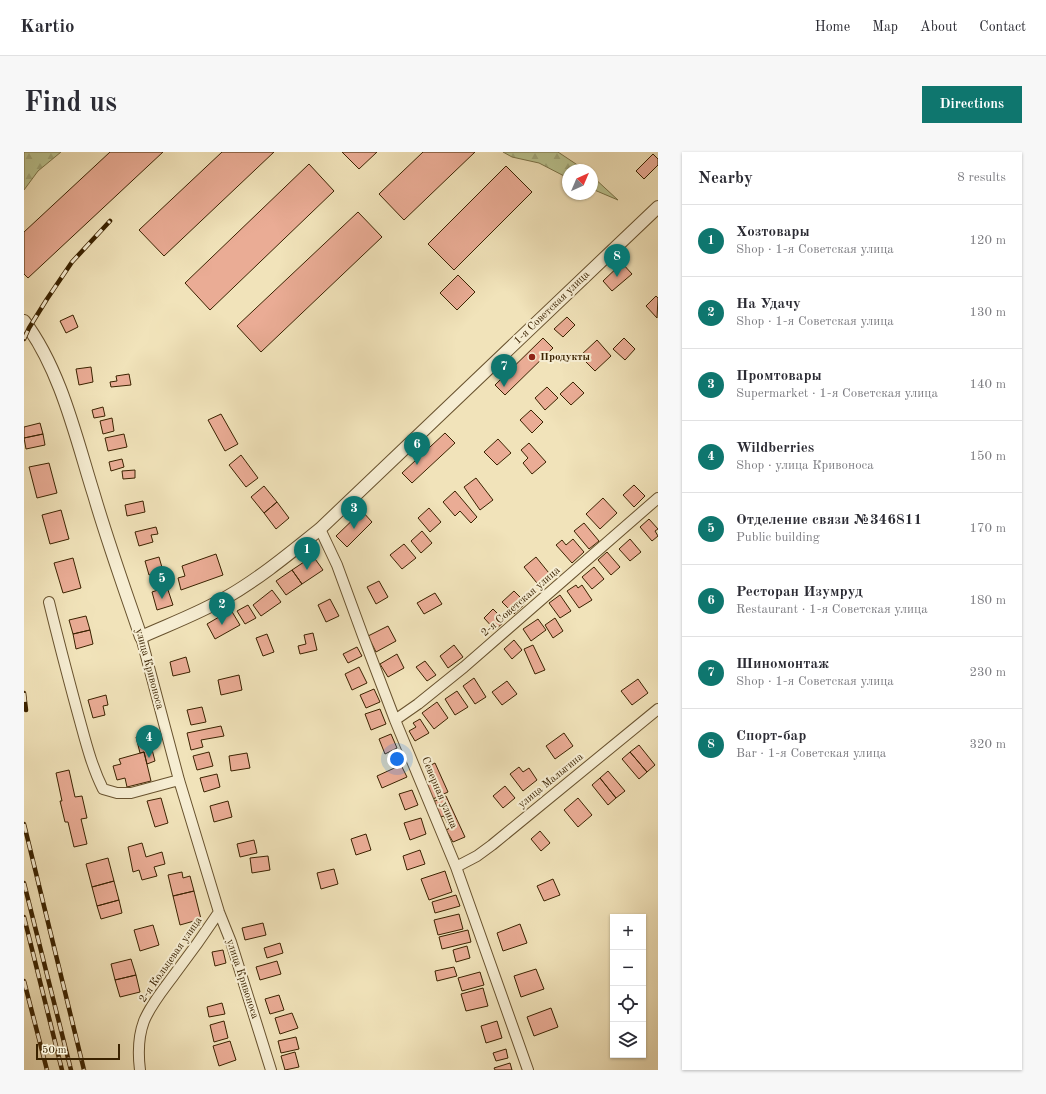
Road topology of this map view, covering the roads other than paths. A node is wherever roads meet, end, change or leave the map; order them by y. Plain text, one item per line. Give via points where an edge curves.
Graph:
1 (658, 207) edge
2 (24, 321) edge
3 (658, 498) edge
4 (320, 529) junction
5 (49, 602) dead end
6 (141, 637) junction
7 (658, 709) edge
8 (395, 720) junction
9 (179, 780) junction
10 (456, 867) junction
11 (219, 912) junction
12 (140, 1070) edge
13 (271, 1070) edge
14 (528, 1070) edge

1 - 4 street, 1-я Советская улица
2 - 6 street, улица Кривоноса via 48,361 64,400
3 - 8 street, 2-я Советская улица via 464,667
4 - 6 street, 1-я Советская улица via 254,580 227,597 206,609
4 - 8 street, Северная улица via 337,565
5 - 9 street via 89,753 103,789 131,793
6 - 9 street, улица Кривоноса
7 - 10 street, улица Малыгина via 492,845
8 - 10 street, Северная улица
9 - 11 street, улица Кривоноса
10 - 14 street, Северная улица
11 - 12 street, 2-я Кольцевая улица via 152,1006 144,1022 139,1038
11 - 13 street, улица Кривоноса via 231,942

